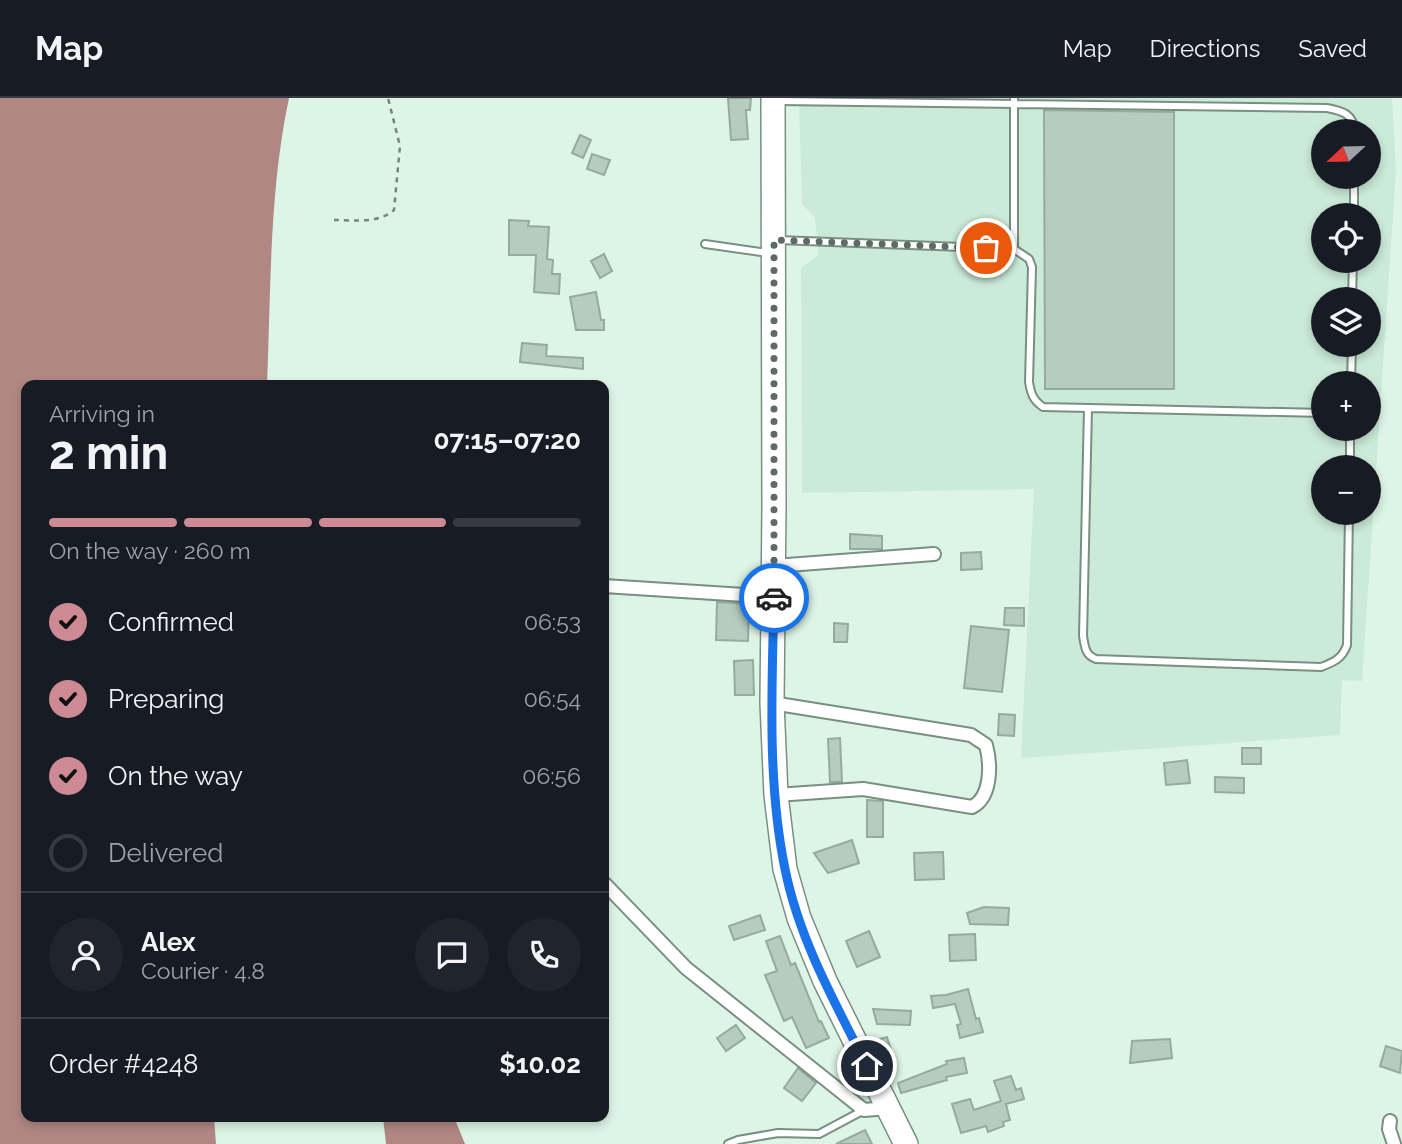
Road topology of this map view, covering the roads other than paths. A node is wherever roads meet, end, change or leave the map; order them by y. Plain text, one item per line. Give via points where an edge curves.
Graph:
1 (1173, 98) edge
2 (773, 99) edge
3 (1014, 102) edge
4 (1173, 107) junction
5 (1351, 119) edge
6 (705, 244) dead end
7 (774, 246) junction
8 (1014, 249) junction
9 (1087, 408) junction
10 (1311, 413) edge
11 (1349, 525) edge
12 (934, 554) dead end
13 (774, 566) junction
14 (609, 586) edge
15 (774, 597) junction
16 (772, 702) junction
17 (776, 795) junction
18 (609, 888) edge
19 (888, 1108) junction
20 (864, 1110) junction
21 (1390, 1121) dead end
22 (728, 1144) edge
23 (906, 1144) edge
24 (1394, 1144) edge

1 - 4 lane
2 - 3 lane
2 - 7 highway
3 - 4 lane
3 - 8 lane
4 - 5 lane via 1327,108
6 - 7 lane
7 - 8 lane
7 - 13 highway
8 - 9 lane via 1029,259 1032,267 1030,393 1043,407
9 - 10 lane
9 - 11 lane via 1083,636 1090,657 1321,667 1335,662 1347,645
12 - 13 street
13 - 15 highway
14 - 15 street
15 - 16 highway
16 - 17 highway
16 - 17 street via 971,736 986,746 989,756 985,792 972,807 863,789
17 - 19 highway via 785,869 799,918
18 - 20 street via 686,968
19 - 20 street
19 - 23 highway
20 - 22 lane via 819,1134 778,1133
21 - 24 street

